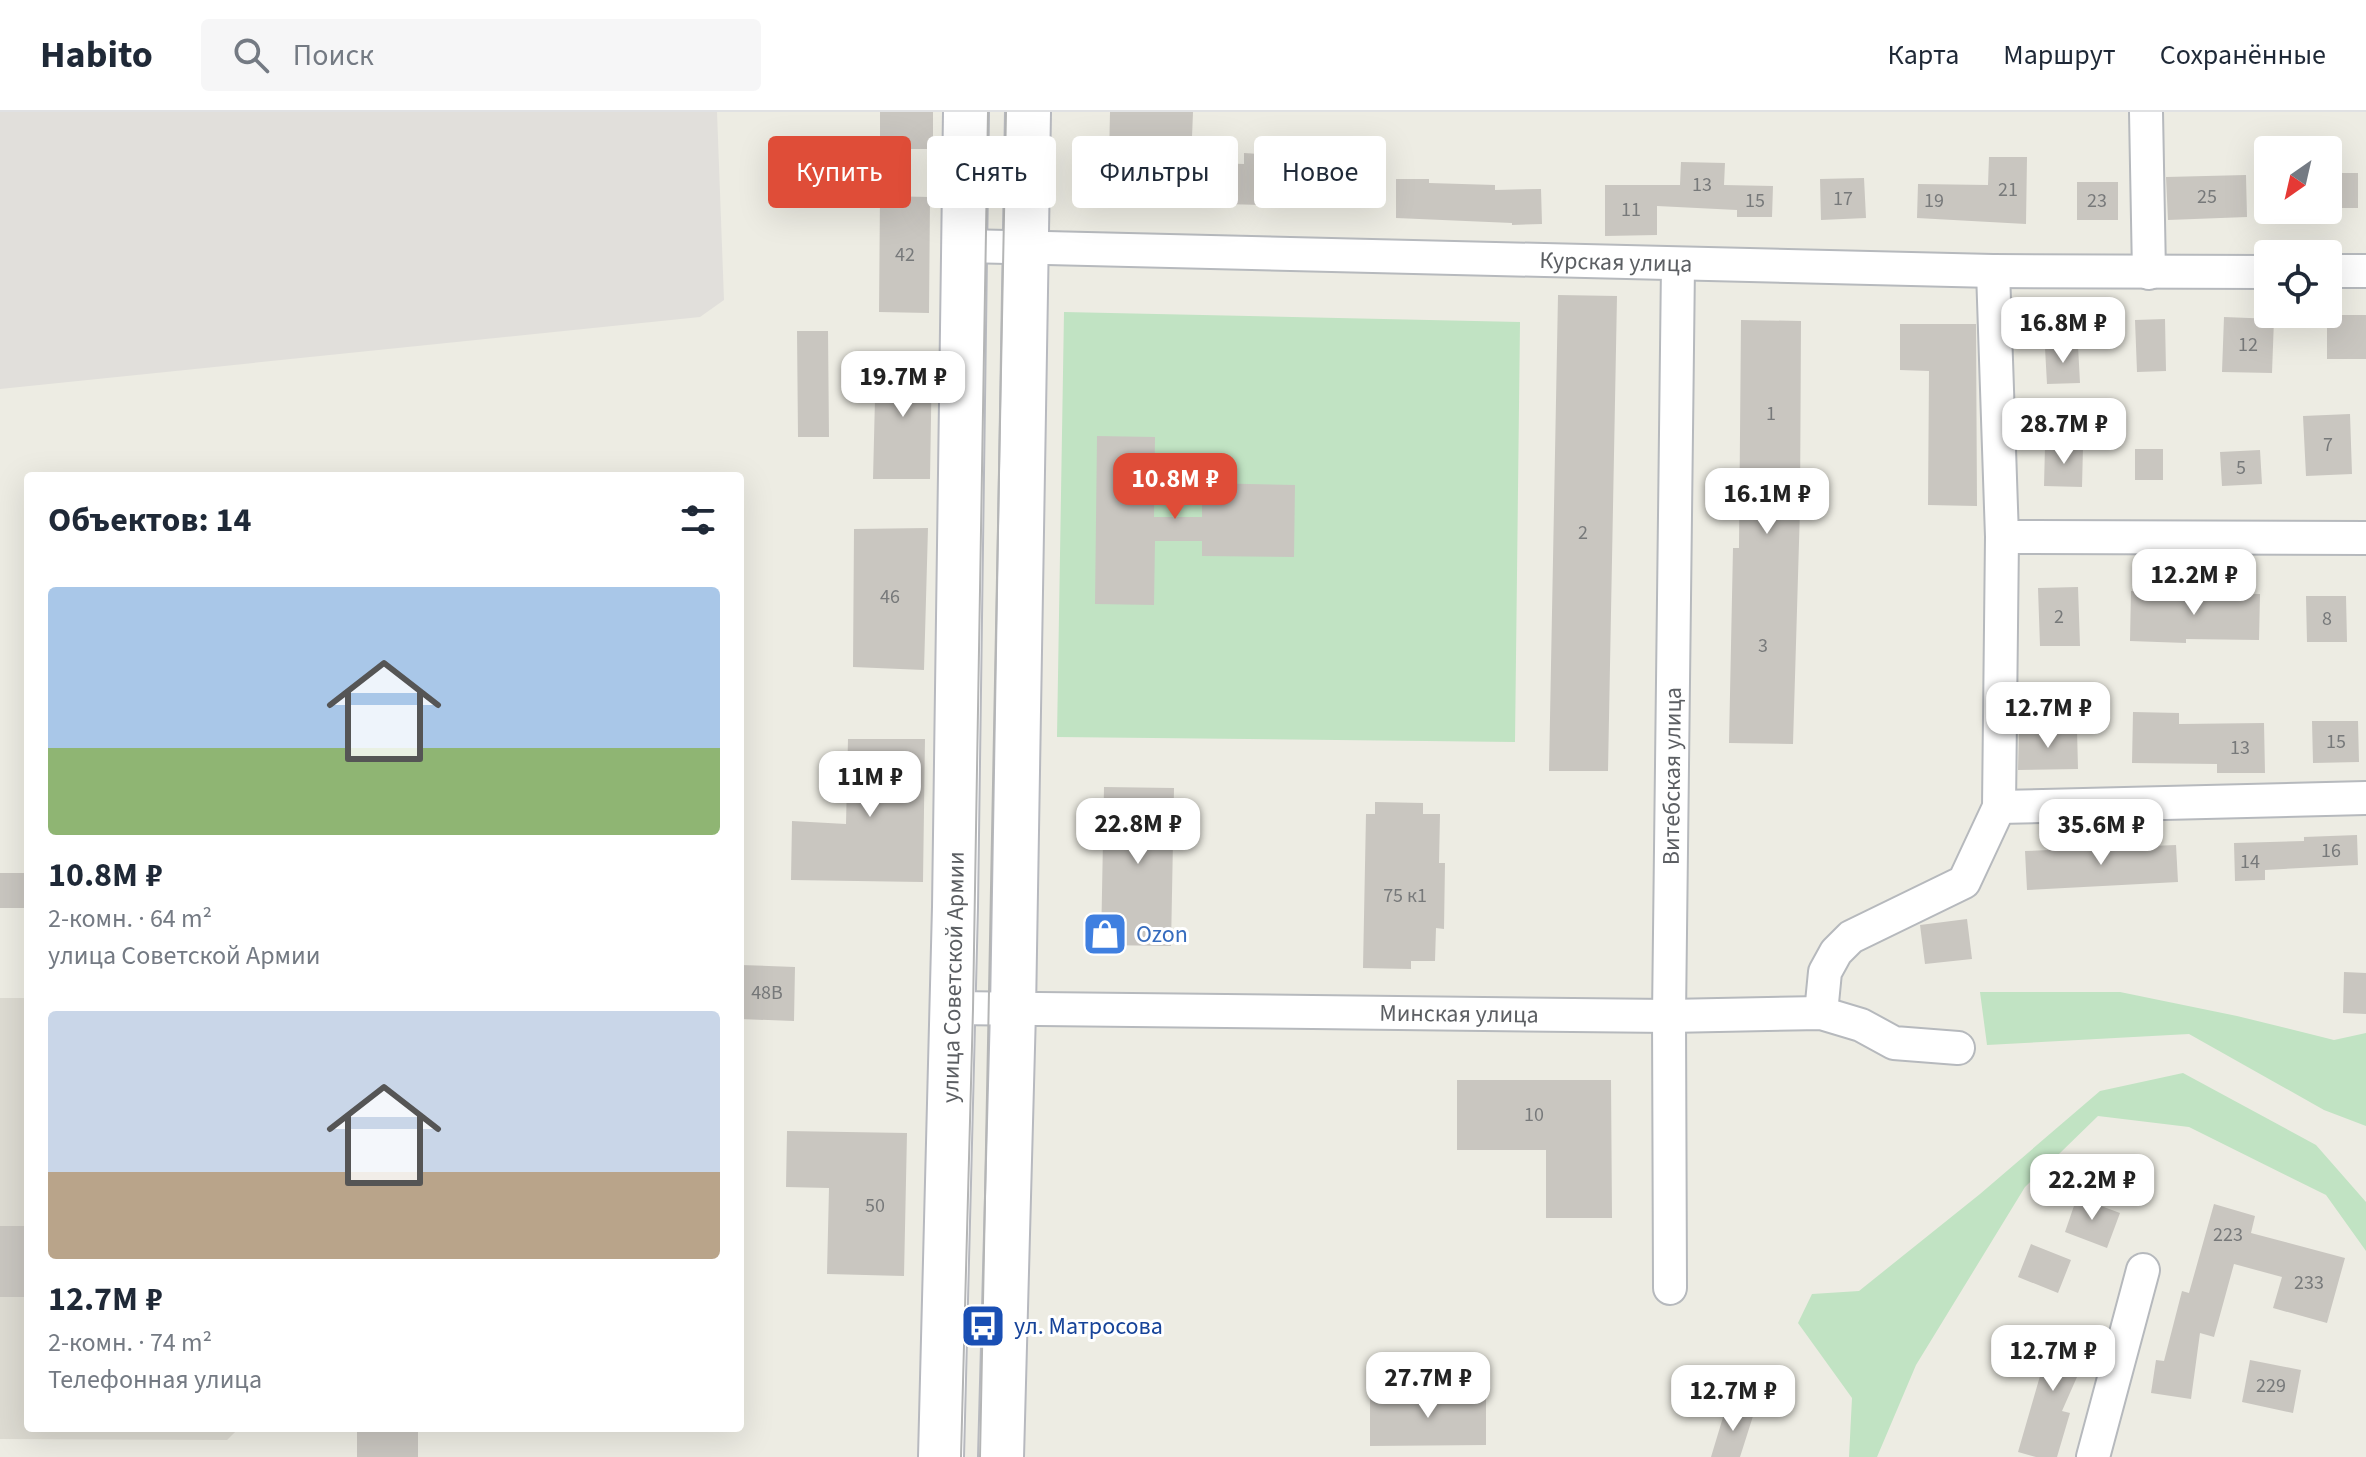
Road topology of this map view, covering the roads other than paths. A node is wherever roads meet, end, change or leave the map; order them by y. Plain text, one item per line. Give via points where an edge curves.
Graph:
1 (966, 112) edge
2 (1028, 112) edge
3 (2146, 112) edge
4 (964, 246) junction
5 (1026, 249) junction
6 (1678, 265) junction
7 (1993, 271) junction
8 (2342, 271) edge
9 (2366, 271) edge
10 (2254, 272) edge
11 (2149, 273) junction
12 (2002, 537) junction
13 (2366, 538) edge
14 (2366, 798) edge
15 (1999, 807) junction
16 (953, 1008) junction
17 (1013, 1011) junction
18 (1821, 1013) junction
19 (1669, 1016) junction
20 (1958, 1048) dead end
21 (2143, 1270) dead end
22 (1670, 1288) dead end
23 (941, 1457) edge
24 (1001, 1457) edge
25 (2093, 1457) edge

1 - 4 main road, улица Советской Армии
2 - 5 main road
3 - 11 street
4 - 5 street, Курская улица
4 - 16 main road, улица Советской Армии
5 - 6 street, Курская улица
5 - 17 main road
6 - 7 street, Курская улица
6 - 19 street, Витебская улица
7 - 11 street, Курская улица
7 - 12 street
8 - 9 street
10 - 11 street, Курская улица
12 - 13 street
12 - 15 street
14 - 15 street
15 - 18 street via 1964,882 1851,937 1836,952 1825,972
16 - 17 street, Минская улица
16 - 23 main road, улица Советской Армии
17 - 19 street, Минская улица
17 - 24 main road
18 - 19 street, Минская улица
18 - 20 street, Минская улица via 1861,1025 1894,1043
19 - 22 street, Витебская улица
21 - 25 street

